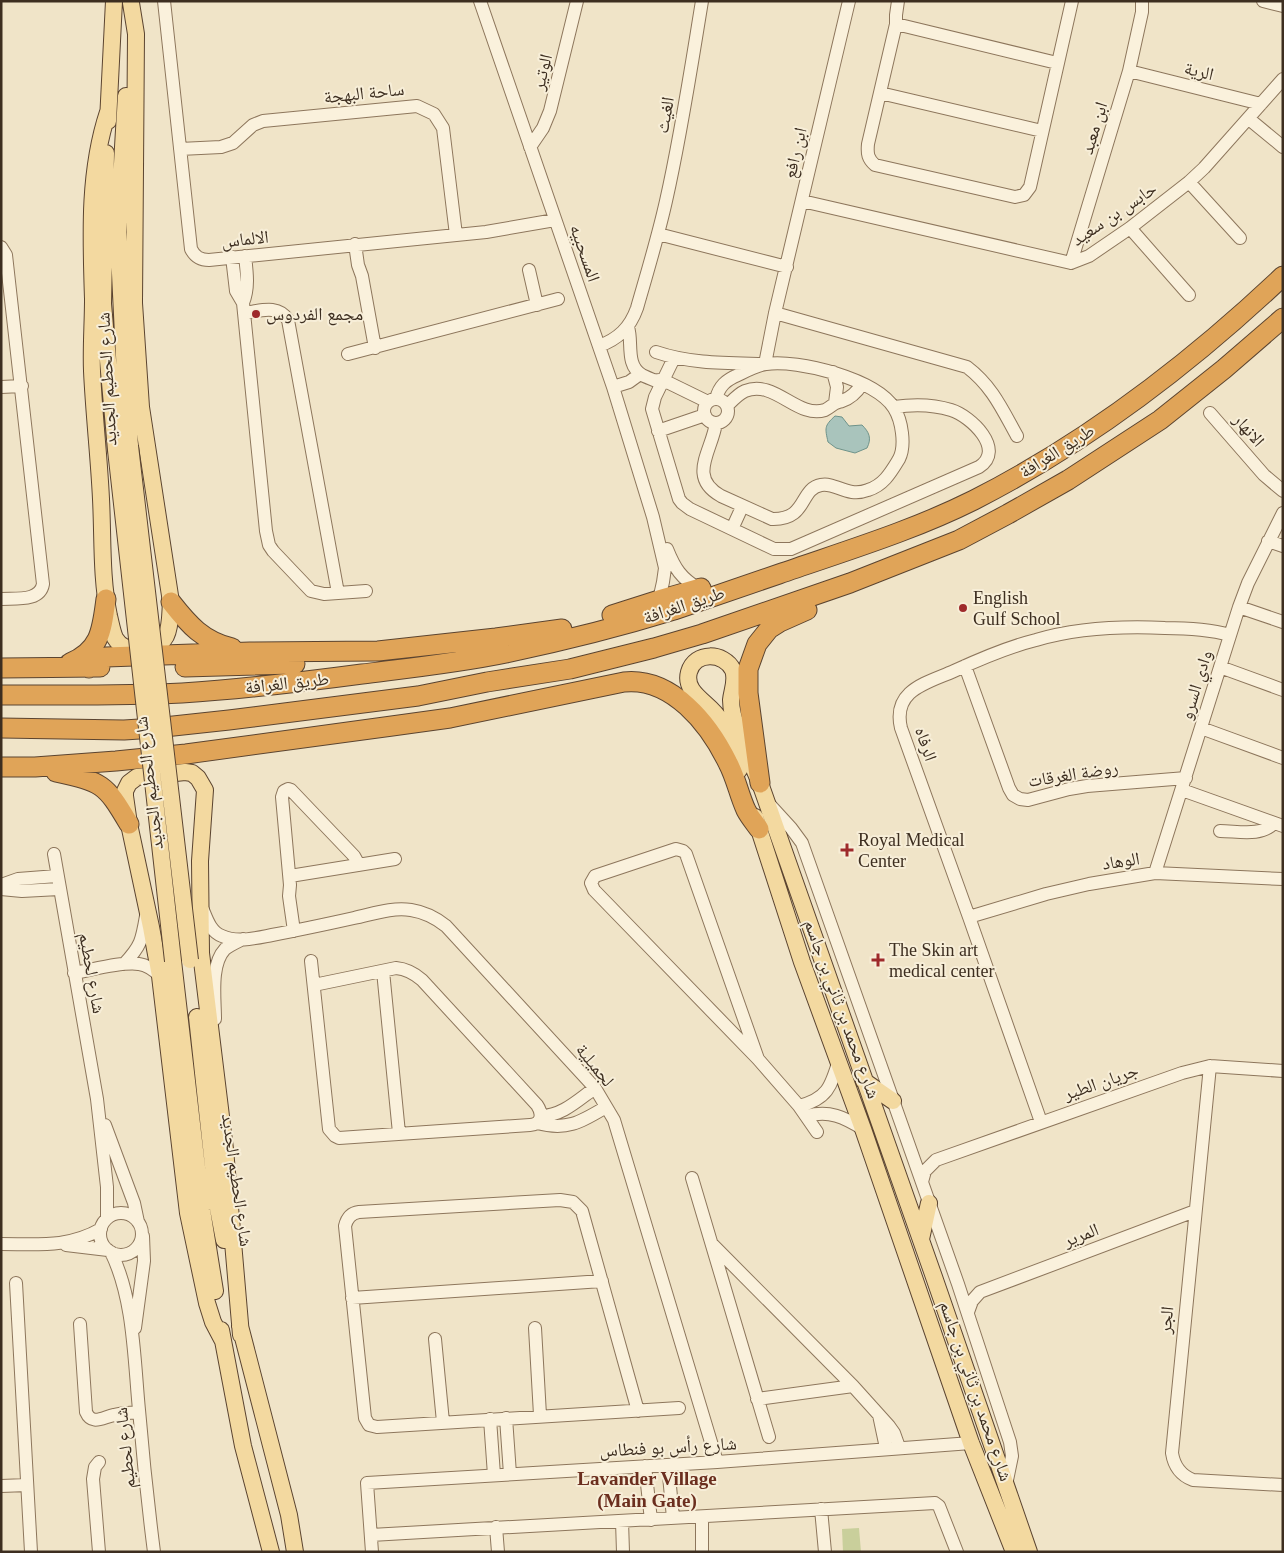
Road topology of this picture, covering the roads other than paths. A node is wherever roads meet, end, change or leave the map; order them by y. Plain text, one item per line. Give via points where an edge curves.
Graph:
1 (114, 1) edge
2 (164, 1) edge
3 (480, 1) edge
4 (577, 1) edge
5 (702, 1) edge
6 (849, 1) edge
7 (898, 1) edge
8 (905, 1) edge
9 (1072, 1) edge
10 (1142, 1) edge
11 (1263, 1) edge
12 (131, 2) edge
13 (1283, 6) edge
14 (896, 24) junction
15 (1058, 63) junction
16 (1129, 71) junction
17 (1283, 79) edge
18 (880, 93) junction
19 (1261, 104) junction
20 (108, 112) junction
21 (1249, 119) junction
22 (1042, 131) junction
23 (1283, 147) edge
24 (530, 148) junction
25 (180, 149) junction
26 (1189, 182) junction
27 (802, 201) junction
28 (555, 220) junction
29 (1130, 228) junction
30 (658, 234) junction
31 (456, 235) junction
32 (1240, 238) dead end
33 (358, 244) junction
34 (1, 247) edge
35 (239, 257) junction
36 (1071, 263) junction
37 (787, 266) junction
38 (529, 270) dead end
39 (1283, 276) edge
40 (1189, 294) dead end
41 (558, 299) dead end
42 (537, 305) junction
43 (244, 308) junction
44 (775, 313) junction
45 (1283, 318) edge
46 (628, 326) junction
47 (599, 346) junction
48 (375, 348) junction
49 (656, 352) dead end
50 (348, 354) dead end
51 (674, 358) junction
52 (765, 364) junction
53 (833, 372) junction
54 (640, 374) junction
55 (659, 383) junction
56 (862, 384) junction
57 (22, 386) junction
58 (1, 387) edge
59 (612, 387) junction
60 (835, 403) junction
61 (712, 406) junction
62 (894, 407) junction
63 (1210, 413) dead end
64 (716, 423) junction
65 (658, 431) junction
66 (1017, 436) dead end
67 (123, 448) junction
68 (867, 491) junction
69 (1283, 491) edge
70 (742, 507) junction
71 (874, 513) junction
72 (1283, 513) edge
73 (653, 517) junction
74 (732, 529) junction
75 (1268, 541) junction
76 (1283, 546) edge
77 (807, 564) junction
78 (850, 583) junction
79 (699, 589) junction
80 (366, 591) dead end
81 (338, 593) junction
82 (1, 599) edge
83 (106, 599) junction
84 (658, 600) junction
85 (171, 602) junction
86 (1239, 606) junction
87 (1283, 622) edge
88 (1230, 635) junction
89 (250, 652) junction
90 (471, 660) junction
91 (965, 666) junction
92 (1220, 667) junction
93 (1, 668) edge
94 (58, 668) junction
95 (90, 668) junction
96 (570, 669) junction
97 (1283, 690) edge
98 (1, 695) edge
99 (392, 726) junction
100 (1, 728) edge
101 (1201, 728) junction
102 (1283, 758) edge
103 (1, 767) edge
104 (35, 767) junction
105 (1184, 784) junction
106 (763, 792) junction
107 (129, 824) junction
108 (1278, 824) edge
109 (759, 828) junction
110 (1220, 831) dead end
111 (54, 854) dead end
112 (395, 859) dead end
113 (360, 865) junction
114 (1155, 873) junction
115 (57, 876) junction
116 (1283, 879) edge
117 (290, 880) junction
118 (1, 885) edge
119 (1, 889) edge
120 (59, 889) junction
121 (199, 901) junction
122 (147, 911) junction
123 (969, 917) junction
124 (298, 930) junction
125 (243, 939) junction
126 (311, 961) dead end
127 (124, 964) junction
128 (383, 971) junction
129 (74, 973) junction
130 (160, 976) junction
131 (314, 985) junction
132 (212, 1047) junction
133 (758, 1059) junction
134 (839, 1060) junction
135 (1210, 1066) junction
136 (1283, 1071) edge
137 (864, 1080) junction
138 (595, 1088) junction
139 (97, 1099) junction
140 (893, 1101) junction
141 (799, 1106) junction
142 (606, 1107) junction
143 (807, 1116) junction
144 (539, 1119) junction
145 (1041, 1122) junction
146 (863, 1129) junction
147 (818, 1132) dead end
148 (399, 1133) junction
149 (912, 1154) junction
150 (936, 1160) junction
151 (692, 1178) dead end
152 (922, 1182) junction
153 (929, 1203) junction
154 (1195, 1210) junction
155 (104, 1224) junction
156 (140, 1228) junction
157 (921, 1239) junction
158 (1, 1244) edge
159 (61, 1244) junction
160 (712, 1244) junction
161 (109, 1251) junction
162 (602, 1281) junction
163 (16, 1284) dead end
164 (958, 1284) junction
165 (980, 1292) junction
166 (352, 1298) junction
167 (968, 1312) junction
168 (80, 1324) dead end
169 (534, 1328) dead end
170 (241, 1335) junction
171 (435, 1339) dead end
172 (133, 1340) junction
173 (223, 1341) junction
174 (853, 1386) junction
175 (757, 1398) junction
176 (679, 1408) dead end
177 (638, 1411) junction
178 (139, 1416) junction
179 (540, 1416) junction
180 (506, 1418) junction
181 (490, 1419) junction
182 (443, 1422) junction
183 (768, 1438) dead end
184 (971, 1443) junction
185 (892, 1448) junction
186 (98, 1462) dead end
187 (717, 1462) junction
188 (668, 1465) junction
189 (645, 1466) junction
190 (510, 1474) junction
191 (494, 1475) junction
192 (27, 1485) junction
193 (1006, 1485) junction
194 (1283, 1485) edge
195 (1, 1486) edge
196 (821, 1509) junction
197 (702, 1517) junction
198 (673, 1518) junction
199 (650, 1520) junction
200 (622, 1521) junction
201 (496, 1527) junction
202 (371, 1535) junction
203 (31, 1552) edge
204 (99, 1552) edge
205 (154, 1552) edge
206 (271, 1552) edge
207 (295, 1552) edge
208 (372, 1552) edge
209 (498, 1552) edge
210 (624, 1552) edge
211 (702, 1552) edge
212 (825, 1552) edge
213 (957, 1552) edge
214 (1014, 1552) edge
215 (1029, 1552) edge

1 - 20 main road, شارع الحطيم الجديد
2 - 25 street, الالماس
3 - 24 street, المسحبيه
4 - 24 street, الوتير via 550,111 544,128
5 - 30 street, الغيث via 677,147
6 - 27 street, ابن رافع
7 - 14 street
8 - 14 street
9 - 15 street
10 - 16 street, ابن معبد
11 - 13 street
12 - 67 main road, شارع الحطيم الجديد via 118,232 126,396
12 - 85 main road via 136,34 134,313 141,407
14 - 15 street
14 - 18 street
15 - 22 street
16 - 19 street, الرية
16 - 36 street, ابن معبد
17 - 19 street, حابس بن سعيد
18 - 22 street
18 - 22 street via 867,150 870,161 875,165 1015,198 1024,195 1030,187
19 - 21 street, حابس بن سعيد
20 - 67 main road, شارع الحطيم الجديد via 103,304
20 - 83 main road via 96,156 92,222 92,370
21 - 23 street
21 - 26 street, حابس بن سعيد
24 - 28 street, المسحبيه
25 - 31 street, ساحة البهجة via 221,147 233,143 253,125 263,121 417,106 434,114 443,128
25 - 35 street, الالماس via 191,249 204,260
26 - 29 street, حابس بن سعيد
26 - 32 street
27 - 36 street, حابس بن سعيد
27 - 37 street, ابن رافع
28 - 31 street, الالماس
28 - 47 street, المسحبيه
29 - 36 street, حابس بن سعيد via 1089,256
29 - 40 street
30 - 37 street
30 - 46 street, الغيث via 637,308
31 - 33 street, الالماس
33 - 35 street, الالماس
33 - 48 street via 364,264 362,276
34 - 57 street via 6,255
35 - 43 street via 248,282
37 - 44 street, ابن رافع
38 - 42 street
39 - 77 highway, طريق الغرافة via 1160,383 1060,451 972,501 889,536
41 - 42 street
42 - 48 street
43 - 81 street via 275,310 288,320
43 - 81 street via 267,538 273,551 307,588 319,594
44 - 52 street, ابن رافع
44 - 66 street via 967,367 989,387
45 - 78 highway, طريق الغرافة via 1160,420 1068,480 959,540
46 - 47 street, الغيث via 611,341
46 - 54 street via 630,355
47 - 59 street, المسحبيه
48 - 50 street
49 - 51 street
51 - 52 street
51 - 55 street
52 - 53 street via 796,364
52 - 61 street via 728,379
53 - 56 street
53 - 60 street via 837,387
54 - 55 street
54 - 59 street via 629,382
55 - 61 street
55 - 65 street via 652,409
56 - 60 street via 848,398
56 - 62 street
57 - 58 street
57 - 82 street via 43,584 33,597
59 - 73 street, المسحبيه
60 - 61 street via 825,410 806,410 761,389
61 - 64 street via 709,421
61 - 64 street via 728,414
61 - 65 street
62 - 68 street via 901,422 903,439 900,455 886,479
62 - 71 street via 929,405 960,413 975,424 988,446 989,456 979,467
63 - 69 street, الانهار via 1264,475
64 - 70 street via 703,463 703,476 714,492
65 - 74 street via 682,503
67 - 170 main road, شارع الحطيم الجديد, bridge via 190,960 217,1203
67 - 173 main road, شارع الحطيم الجديد, bridge via 173,961 202,1210
68 - 70 street via 856,493 829,485 816,486 796,512 780,520 763,517
68 - 71 street
70 - 74 street
71 - 74 street via 786,550 774,549
72 - 75 street, وادي السرو
73 - 79 street, المسحبيه via 673,564 688,582
73 - 84 street, المسحبيه via 665,568
75 - 76 street
75 - 86 street, وادي السرو
77 - 79 highway
77 - 90 highway, طريق الغرافة via 612,628
78 - 96 highway, طريق الغرافة via 702,634
78 - 106 highway via 818,605 769,629 756,644 747,680
79 - 84 highway
80 - 81 street
83 - 85 main road via 113,634 119,644 135,651 159,644 165,637
83 - 94 highway via 96,642 87,654
84 - 89 highway via 573,628 496,638 378,651
85 - 89 highway via 201,636 229,648
86 - 87 street
86 - 88 street, وادي السرو
88 - 91 street, الرفاه via 1201,629 1140,627 1082,632 1037,639
88 - 92 street, وادي السرو
89 - 95 highway via 106,658 96,661
90 - 95 highway
90 - 98 highway, طريق الغرافة via 252,688 181,693
91 - 105 street, روضة الغرقات via 1009,788 1020,799 1028,800 1087,786
91 - 123 street, الرفاه via 910,692 899,715
92 - 97 street
92 - 101 street, وادي السرو
93 - 94 highway
94 - 95 highway
96 - 99 highway
96 - 100 highway, طريق الغرافة via 418,696 174,726 124,730
99 - 104 highway via 186,754
99 - 109 highway via 450,718 624,682 649,683 675,697 711,733 729,765 746,810
101 - 102 street
101 - 105 street, وادي السرو
103 - 104 highway
104 - 107 highway via 97,783 111,794
105 - 108 street
105 - 114 street, وادي السرو
106 - 109 main road, شارع محمد بن ثاني بن جاسم via 733,716 734,673 730,664 715,656 699,659 690,670 690,688 714,711 725,729
106 - 137 main road, شارع محمد بن ثاني بن جاسم
106 - 140 street, شارع محمد بن ثاني بن جاسم via 802,843
107 - 121 main road via 125,791 137,777 185,772 198,778 205,790
107 - 122 main road
108 - 110 street via 1261,831
109 - 134 main road, شارع محمد بن ثاني بن جاسم via 802,962
111 - 115 street, شارع لحطيم
112 - 113 street
113 - 117 street
113 - 117 street via 288,789 282,797
114 - 116 street, الوهاد
114 - 123 street, الوهاد via 1046,894
115 - 118 street via 18,879
115 - 120 street, شارع لحطيم
117 - 124 street
119 - 120 street
120 - 129 street, شارع لحطيم
121 - 125 street, لجميلية via 215,932 228,938
121 - 132 main road via 202,975
122 - 127 street via 141,942
122 - 130 main road
123 - 145 street, الرفاه
124 - 125 street, لجميلية
124 - 138 street, لجميلية via 394,910 412,910 437,919
125 - 132 street, لجميلية via 224,951 216,968
126 - 131 street
127 - 129 street
127 - 130 street via 144,965
128 - 131 street
128 - 144 street via 402,968 418,976 537,1105 541,1112
128 - 148 street
129 - 139 street, شارع لحطيم
130 - 173 main road via 188,1213 208,1308
131 - 148 street via 329,1130 339,1138
132 - 170 main road via 225,1149
133 - 133 street via 594,890 591,883 595,876 676,849 686,854
133 - 141 street
134 - 141 street via 833,1079 819,1099
134 - 146 main road, شارع محمد بن ثاني بن جاسم
135 - 136 street, جريان الطير
135 - 145 street, جريان الطير via 1182,1072
135 - 154 street, الجر
137 - 140 main road
137 - 157 main road, شارع محمد بن ثاني بن جاسم
138 - 142 street, لجميلية
138 - 144 street via 562,1112
139 - 155 street, شارع لحطيم via 107,1187
139 - 156 street, شارع لحطيم
140 - 149 street, شارع محمد بن ثاني بن جاسم
141 - 143 street
142 - 144 street via 571,1125 551,1126
142 - 187 street, لجميلية via 614,1120
143 - 146 street via 830,1114
143 - 147 street
144 - 148 street via 530,1125
145 - 150 street, جريان الطير
146 - 184 main road, شارع محمد بن ثاني بن جاسم
149 - 150 street
149 - 152 street, شارع محمد بن ثاني بن جاسم
150 - 152 street via 925,1171
151 - 160 street
152 - 153 street, شارع محمد بن ثاني بن جاسم
153 - 157 main road
153 - 164 street, شارع محمد بن ثاني بن جاسم
154 - 165 street, المرير
154 - 194 street, الجر via 1171,1447 1173,1460 1178,1470 1193,1480
155 - 156 street via 115,1214 124,1214 132,1216
155 - 159 street via 82,1239
155 - 161 street via 101,1241
156 - 161 street via 140,1244 130,1253 120,1255
156 - 172 street, شارع لحطيم via 144,1261
157 - 193 main road, شارع محمد بن ثاني بن جاسم
158 - 159 street
159 - 161 street
160 - 174 street
160 - 175 street
161 - 172 street, شارع لحطيم via 124,1286
162 - 166 street
162 - 166 street via 582,1211 567,1200 359,1212 351,1215 345,1226
162 - 177 street
163 - 192 street
164 - 165 street
164 - 167 street, شارع محمد بن ثاني بن جاسم
165 - 167 street
166 - 182 street via 366,1422 373,1427
167 - 193 street, شارع محمد بن ثاني بن جاسم via 1010,1442 1012,1456
168 - 178 street via 86,1412 90,1419 105,1419 117,1414
169 - 179 street
170 - 207 main road, شارع الحطيم الجديد via 289,1515
171 - 182 street
172 - 178 street, شارع لحطيم
173 - 206 main road, شارع الحطيم الجديد via 243,1446
174 - 175 street
174 - 185 street via 894,1433
175 - 183 street
176 - 177 street
177 - 179 street
178 - 205 street, شارع لحطيم
179 - 180 street
180 - 181 street
180 - 190 street
181 - 182 street
181 - 191 street
184 - 185 street, شارع رأس بو فنطاس
184 - 214 main road, شارع محمد بن ثاني بن جاسم
185 - 187 street, شارع رأس بو فنطاس
186 - 204 street via 93,1479
187 - 188 street, شارع رأس بو فنطاس
188 - 189 street, شارع رأس بو فنطاس
188 - 198 street
189 - 190 street, شارع رأس بو فنطاس
189 - 199 street
190 - 191 street, شارع رأس بو فنطاس
191 - 202 street, شارع رأس بو فنطاس via 367,1483
192 - 195 street
192 - 203 street
193 - 215 main road, شارع محمد بن ثاني بن جاسم
196 - 197 street
196 - 212 street
196 - 213 street via 935,1503 942,1511
197 - 198 street
197 - 211 street
198 - 199 street
199 - 200 street
200 - 201 street
200 - 210 street
201 - 202 street
201 - 209 street
202 - 208 street

